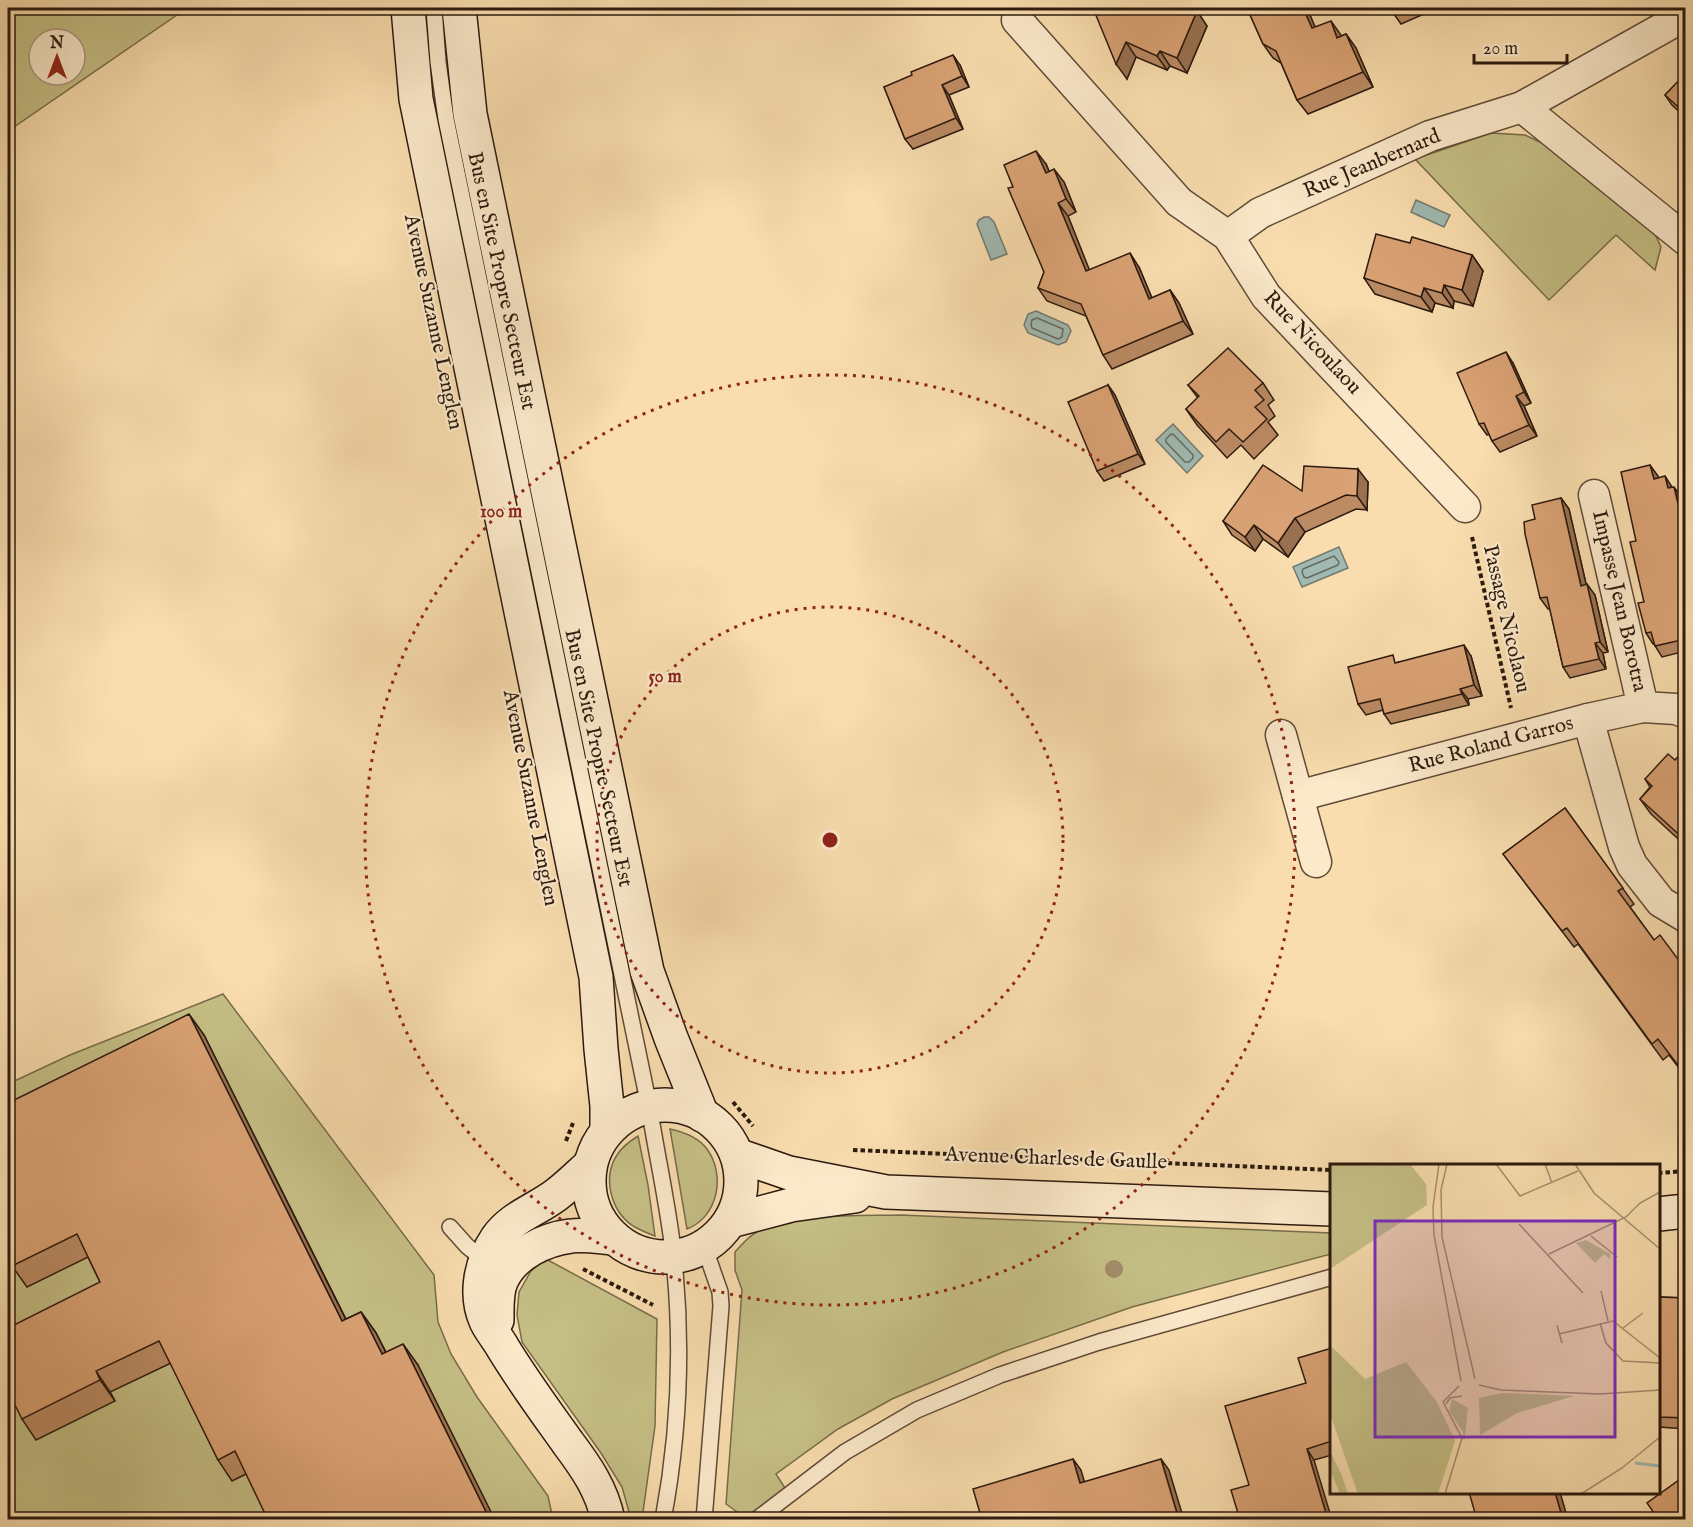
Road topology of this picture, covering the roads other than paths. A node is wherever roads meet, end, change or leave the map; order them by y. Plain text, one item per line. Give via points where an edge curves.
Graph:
1 (408, 8) edge
2 (434, 8) edge
3 (459, 8) edge
4 (1686, 15) edge
5 (1017, 20) dead end
6 (1522, 106) junction
7 (1228, 236) junction
8 (1686, 240) edge
9 (1594, 495) dead end
10 (1465, 507) road end
11 (1643, 707) junction
12 (1686, 712) edge
13 (1588, 719) junction
14 (1281, 735) dead end
15 (1298, 796) junction
16 (1316, 862) dead end
17 (1686, 917) edge
18 (649, 1106) junction
19 (702, 1114) junction
20 (607, 1131) junction
21 (736, 1155) junction
22 (590, 1165) junction
23 (813, 1190) junction
24 (1330, 1209) edge
25 (1686, 1211) edge
26 (1660, 1214) edge
27 (730, 1221) junction
28 (450, 1227) dead end
29 (614, 1238) junction
30 (704, 1246) junction
31 (673, 1257) junction
32 (484, 1260) junction
33 (1330, 1278) edge
34 (503, 1348) junction
35 (608, 1520) edge
36 (663, 1520) edge
37 (704, 1520) edge
38 (756, 1520) edge

1 - 20 street, Avenue Suzanne Lenglen via 416,99 596,976
2 - 18 lane, Bus en Site Propre Secteur Est via 446,119
3 - 19 street via 470,114 647,971
4 - 6 street, Rue Jeanbernard
5 - 7 street, Rue Nicoulaou via 1179,202
6 - 7 street, Rue Jeanbernard via 1430,136 1260,213
6 - 8 street
7 - 10 street, Rue Nicoulaou via 1266,296
9 - 11 street, Impasse Jean Borotra
11 - 12 street, Rue Roland Garros
11 - 13 street, Rue Roland Garros
13 - 15 street, Rue Roland Garros
13 - 17 street via 1632,865 1661,902
14 - 15 street
15 - 16 street
18 - 19 street via 667,1105
18 - 20 street via 626,1115
18 - 31 lane, Bus en Site Propre Secteur Est
19 - 21 street via 723,1132
20 - 22 street
21 - 23 street, Avenue Charles de Gaulle via 789,1173
21 - 27 street via 741,1177 739,1200
22 - 29 street via 588,1185 592,1204 600,1223
22 - 32 street via 554,1197 506,1227
23 - 24 street, Avenue Charles de Gaulle
23 - 27 street, Avenue Charles de Gaulle via 791,1204
25 - 26 street
27 - 30 street
28 - 32 lane
29 - 31 street via 631,1250
29 - 34 street via 571,1236 532,1248 513,1262 502,1279 497,1298
30 - 31 street
30 - 37 lane via 721,1306
31 - 36 lane, Bus en Site Propre Secteur Est via 678,1372
32 - 34 street via 481,1293 486,1320
33 - 38 lane via 1099,1341 1000,1375 907,1416 845,1452
34 - 35 street via 591,1474

